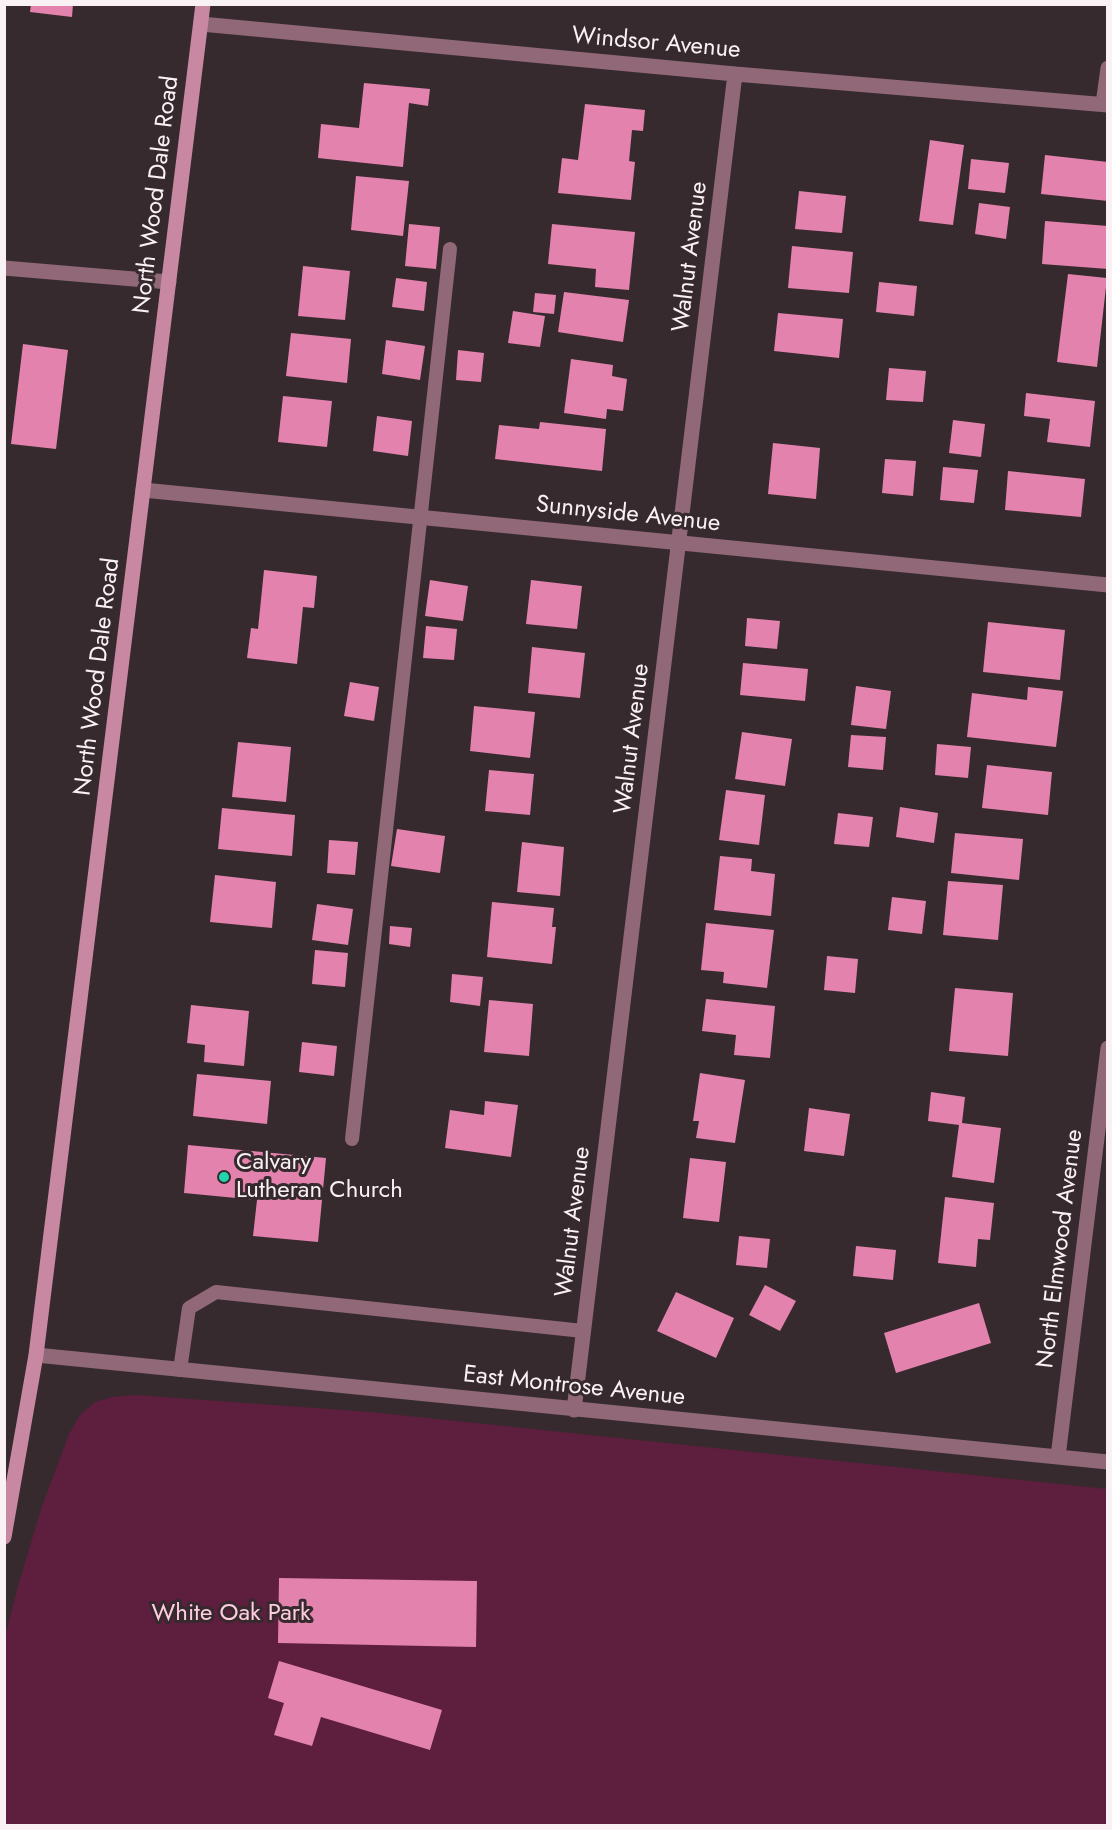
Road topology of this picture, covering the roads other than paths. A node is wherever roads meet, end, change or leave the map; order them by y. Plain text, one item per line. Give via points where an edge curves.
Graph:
1 (203, 4) edge
2 (201, 24) junction
3 (1107, 68) edge
4 (735, 74) junction
5 (1105, 104) edge
6 (450, 249) dead end
7 (4, 268) edge
8 (169, 282) junction
9 (143, 490) junction
10 (422, 518) junction
11 (679, 543) junction
12 (1107, 585) edge
13 (1107, 1048) edge
14 (352, 1138) dead end
15 (584, 1331) junction
16 (36, 1356) junction
17 (180, 1370) junction
18 (574, 1410) junction
19 (1058, 1456) junction
20 (1107, 1461) edge
21 (4, 1537) edge

1 - 2 main road, North Wood Dale Road
2 - 4 street, Windsor Avenue
2 - 8 main road, North Wood Dale Road
3 - 5 street
4 - 5 street, Windsor Avenue
4 - 11 street, Walnut Avenue
6 - 10 lane
7 - 8 street
8 - 9 main road, North Wood Dale Road
9 - 10 street, Sunnyside Avenue
9 - 16 main road, North Wood Dale Road
10 - 11 street, Sunnyside Avenue
10 - 14 lane
11 - 12 street, Sunnyside Avenue
11 - 15 street, Walnut Avenue
13 - 19 street, North Elmwood Avenue
15 - 17 lane via 216,1292 189,1308
15 - 18 street, Walnut Avenue
16 - 17 street, East Montrose Avenue
16 - 21 main road, North Wood Dale Road
17 - 18 street, East Montrose Avenue
18 - 19 street, East Montrose Avenue
19 - 20 street, East Montrose Avenue

